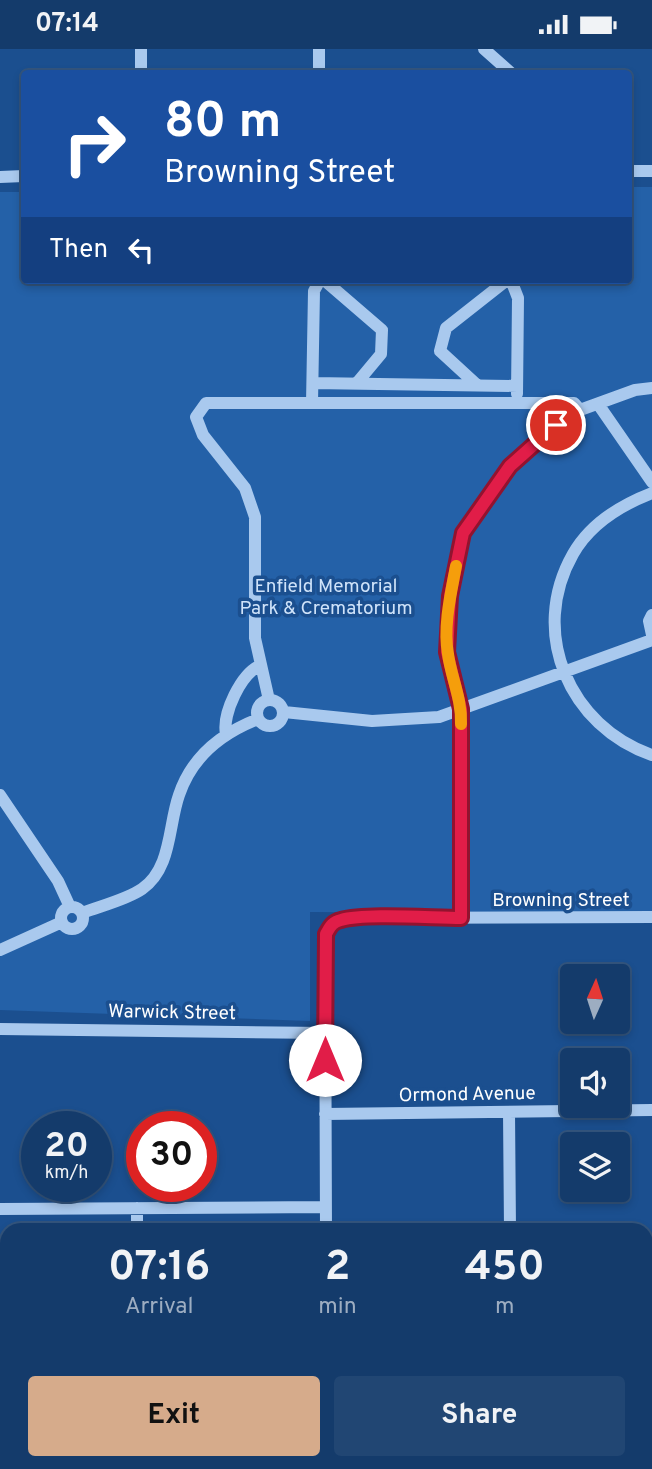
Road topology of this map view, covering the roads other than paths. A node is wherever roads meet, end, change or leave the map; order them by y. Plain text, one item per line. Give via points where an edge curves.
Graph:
1 (141, 49) edge
2 (319, 49) edge
3 (484, 49) edge
4 (141, 70) edge
5 (319, 70) edge
6 (508, 70) edge
7 (632, 171) edge
8 (652, 171) edge
9 (21, 176) edge
10 (0, 177) edge
11 (319, 284) edge
12 (327, 284) edge
13 (504, 284) edge
14 (511, 284) edge
15 (313, 383) junction
16 (356, 384) junction
17 (477, 385) junction
18 (517, 386) junction
19 (652, 388) edge
20 (312, 403) junction
21 (517, 403) junction
22 (598, 404) junction
23 (580, 411) junction
24 (652, 482) edge
25 (652, 493) edge
26 (652, 615) edge
27 (652, 637) edge
28 (261, 665) junction
29 (563, 672) junction
30 (269, 700) junction
31 (461, 709) junction
32 (284, 712) junction
33 (258, 719) junction
34 (226, 734) junction
35 (652, 755) edge
36 (0, 795) edge
37 (76, 910) junction
38 (461, 918) junction
39 (650, 918) edge
40 (62, 922) junction
41 (0, 950) edge
42 (0, 1027) edge
43 (325, 1033) junction
44 (652, 1110) edge
45 (509, 1112) junction
46 (326, 1115) junction
47 (326, 1207) junction
48 (137, 1208) junction
49 (0, 1209) edge
50 (138, 1223) edge
51 (326, 1223) edge
52 (510, 1223) edge

1 - 4 street
2 - 5 street
3 - 6 street
7 - 8 street
9 - 10 street
11 - 15 street via 314,291
12 - 16 street via 382,330 381,354
13 - 17 street via 446,328 440,351
14 - 18 street via 518,298
15 - 16 street
15 - 20 street
16 - 17 street
17 - 18 street
18 - 21 street
19 - 22 street
20 - 21 street
20 - 28 street via 206,403 196,417 203,435 245,488 255,517 255,638
21 - 23 street via 574,403
22 - 23 street
22 - 24 street
23 - 31 street via 556,425 510,466 463,533 450,596 447,652
25 - 29 street via 613,512 574,553 561,579 555,640
26 - 27 street
27 - 29 street
28 - 30 street
28 - 34 street via 253,669 228,710
29 - 31 street
29 - 35 street via 595,722 625,746
30 - 32 street via 280,704
30 - 33 street via 258,707
31 - 32 street via 439,717 372,721
31 - 38 street
32 - 33 street via 274,726
33 - 34 street
34 - 37 street via 196,762 179,794 163,863 143,889
36 - 37 street
37 - 40 street via 62,913
37 - 40 street via 82,921 76,927 68,928
38 - 39 street, Browning Street
38 - 43 street, Browning Street via 341,919 331,924 325,944
40 - 41 street
42 - 43 street, Warwick Street
43 - 46 street
44 - 45 street, Ormond Avenue
45 - 46 street, Ormond Avenue
45 - 52 street
46 - 47 street
47 - 48 street
47 - 51 street
48 - 49 street
48 - 50 street

